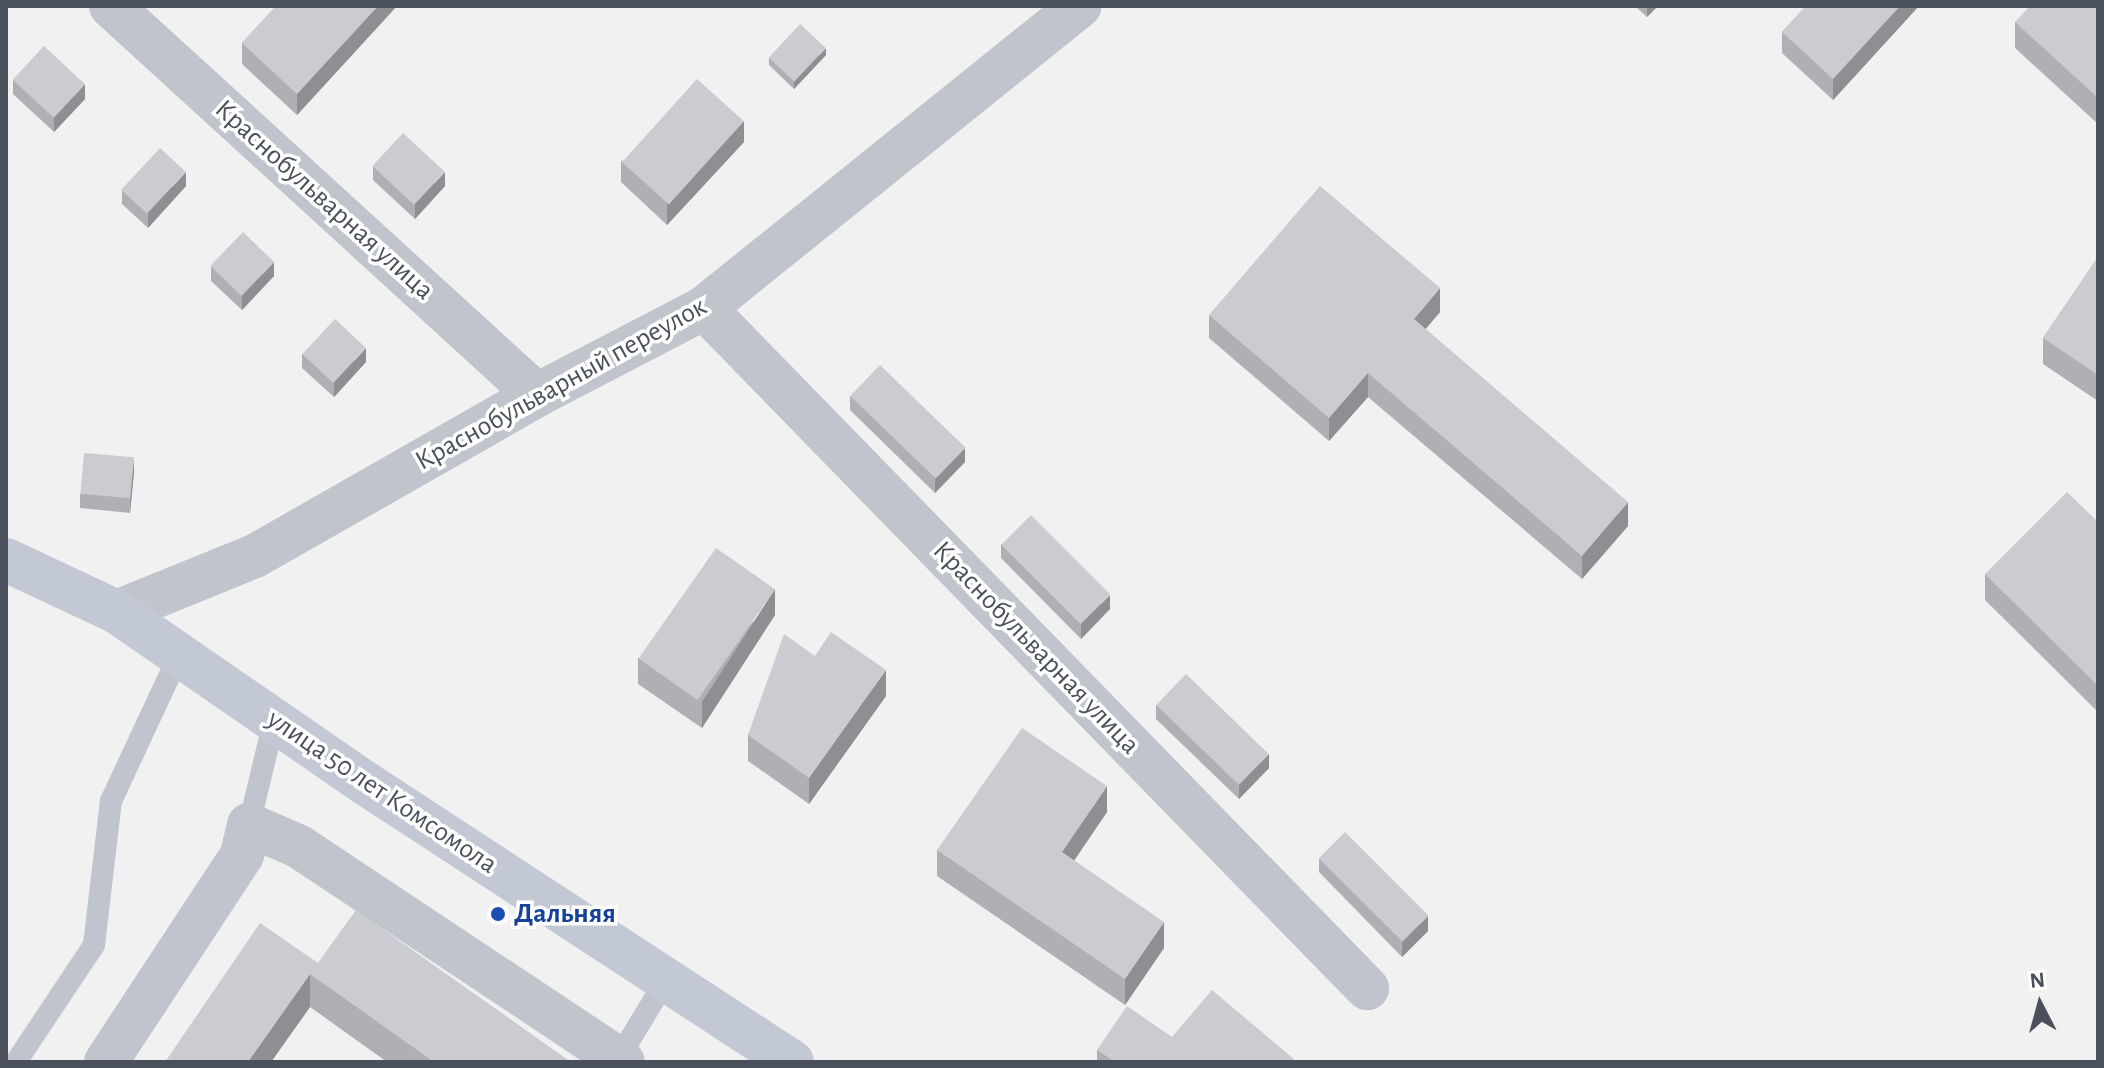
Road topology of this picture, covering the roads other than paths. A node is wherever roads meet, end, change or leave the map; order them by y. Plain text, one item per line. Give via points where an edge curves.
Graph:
1 (111, 6) edge
2 (1080, 6) edge
3 (704, 308) junction
4 (537, 395) junction
5 (6, 560) edge
6 (117, 612) junction
7 (179, 655) junction
8 (274, 721) junction
9 (249, 825) junction
10 (666, 980) junction
11 (1367, 988) dead end
12 (620, 1060) edge
13 (16, 1062) edge
14 (106, 1062) edge
15 (792, 1062) edge

1 - 4 street, Краснобульварная улица
2 - 3 street, Краснобульварный переулок
3 - 4 street, Краснобульварный переулок
3 - 11 street, Краснобульварная улица
4 - 6 street, Краснобульварный переулок via 255,556
5 - 6 street, улица 50 лет Комсомола
6 - 7 street, улица 50 лет Комсомола
7 - 8 street, улица 50 лет Комсомола
7 - 13 lane via 111,801 94,945
8 - 9 lane
8 - 10 street, улица 50 лет Комсомола
9 - 12 street via 298,846
9 - 14 street via 242,855
10 - 12 lane
10 - 15 street, улица 50 лет Комсомола

